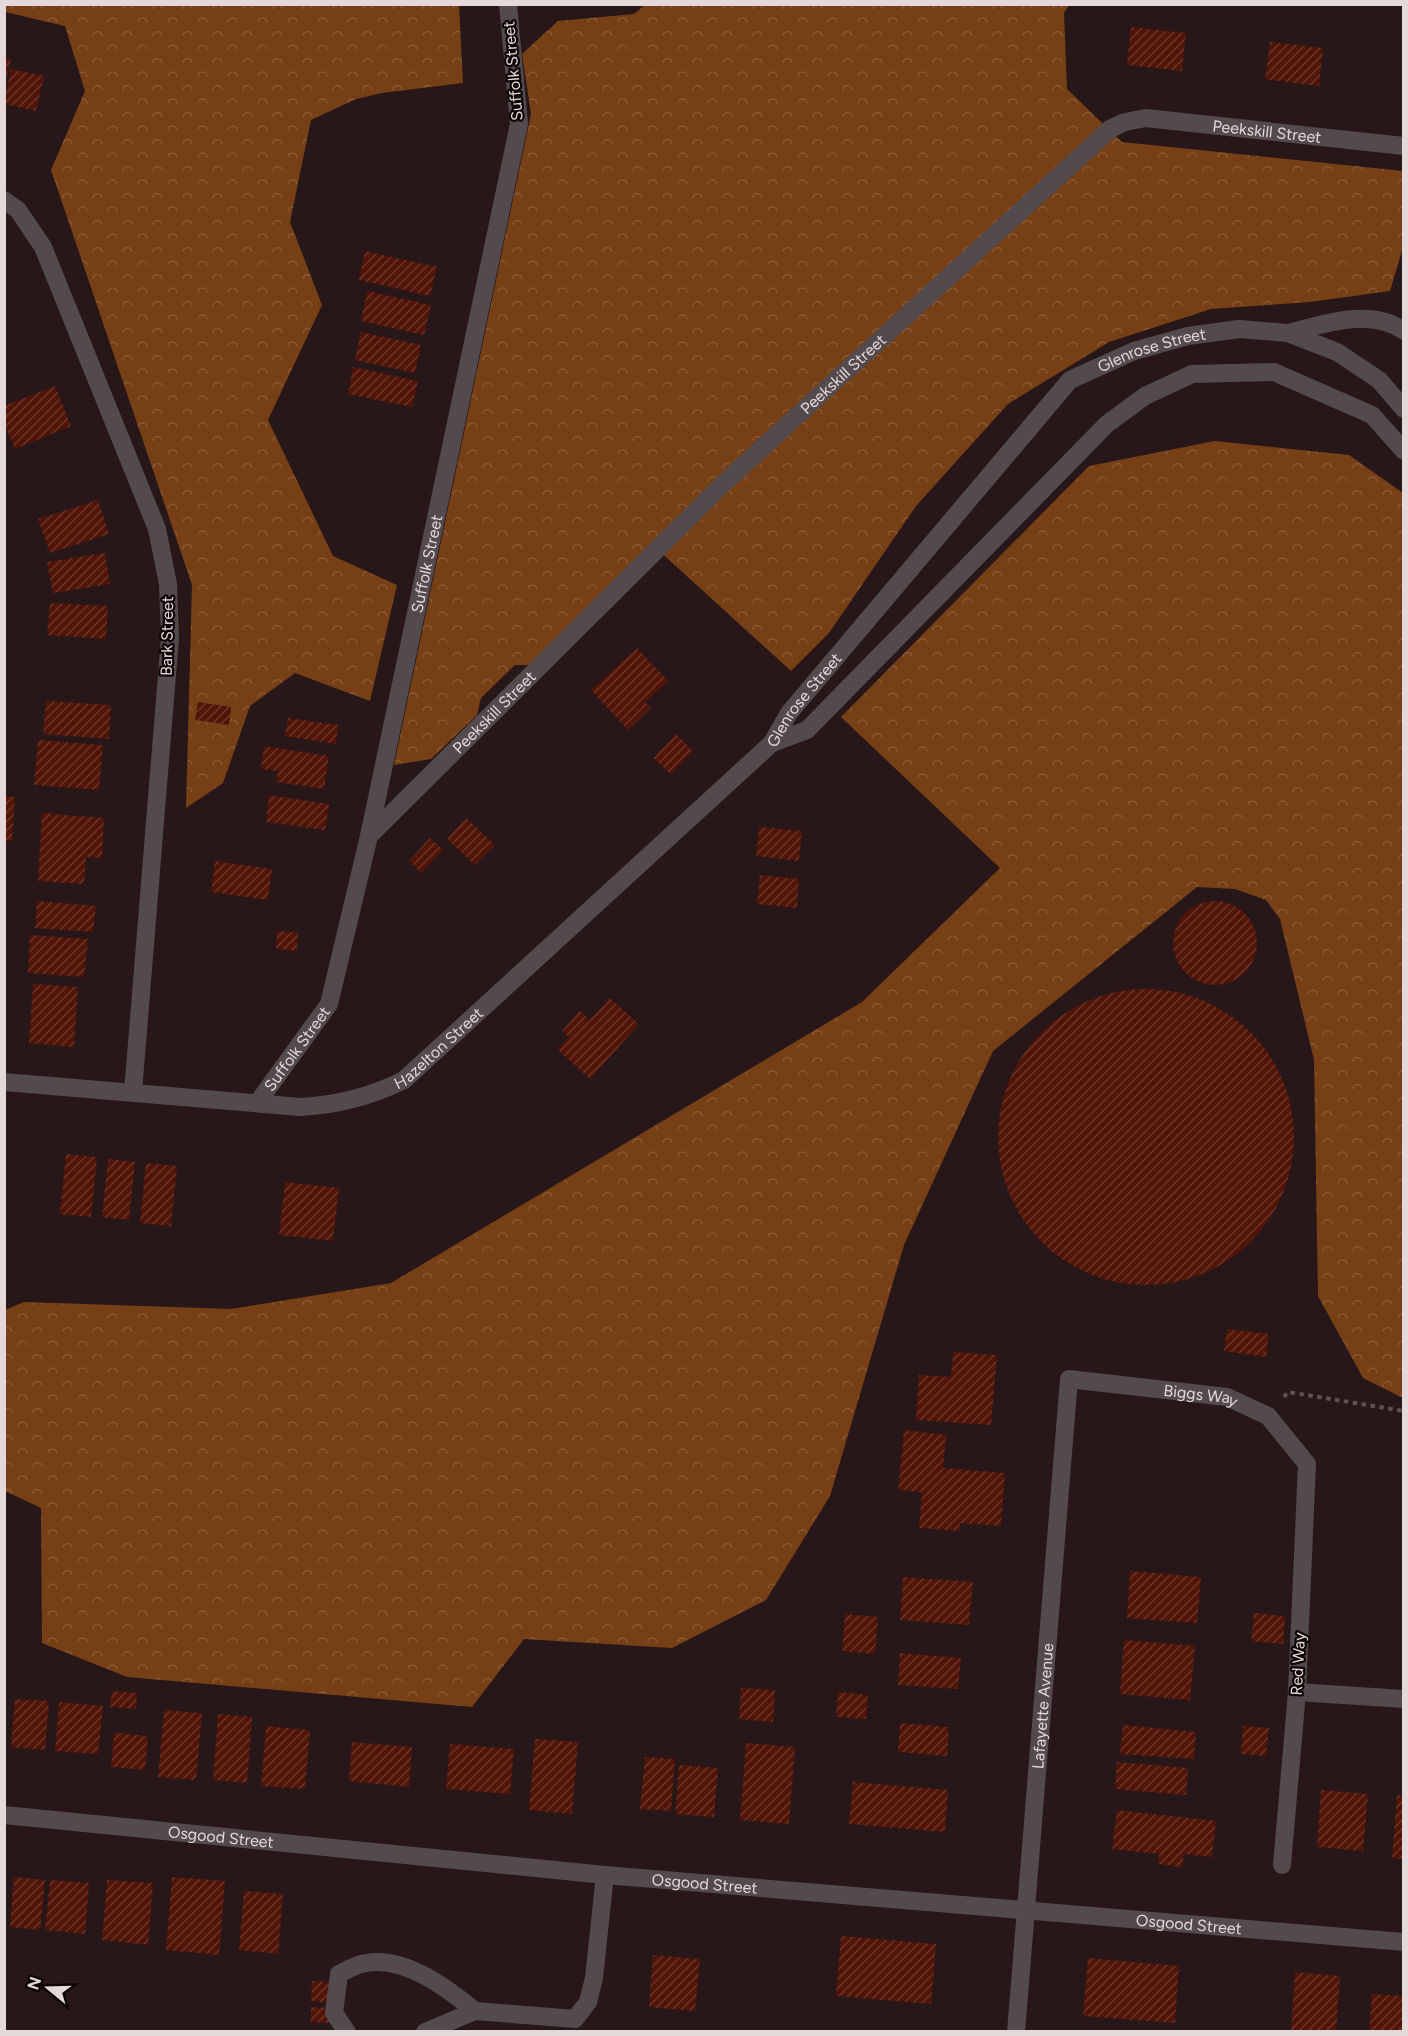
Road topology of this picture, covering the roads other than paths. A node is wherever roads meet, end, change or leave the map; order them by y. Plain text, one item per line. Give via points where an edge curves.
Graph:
1 (508, 4) edge
2 (1404, 146) edge
3 (11, 205) edge
4 (1400, 322) edge
5 (1288, 333) junction
6 (1404, 409) edge
7 (1404, 452) edge
8 (772, 743) junction
9 (369, 836) junction
10 (4, 1082) edge
11 (133, 1092) junction
12 (258, 1102) junction
13 (1069, 1379) joint
14 (1307, 1464) joint
15 (1297, 1692) junction
16 (1404, 1699) edge
17 (4, 1815) edge
18 (1282, 1864) dead end
19 (605, 1875) junction
20 (1026, 1912) junction
21 (1404, 1942) edge
22 (475, 2011) junction
23 (347, 2031) edge
24 (425, 2031) edge
25 (1016, 2031) edge

1 - 9 street, Suffolk Street via 519,124
2 - 9 street, Peekskill Street via 1146,118 1110,129 725,482
3 - 11 street, Bark Street via 43,247 157,529 168,584 170,638
4 - 5 street via 1346,319
5 - 6 street, Glenrose Street via 1337,352 1379,380
5 - 8 street, Glenrose Street via 1239,329 1188,336 1134,351 1070,380 789,714
7 - 8 street, Glenrose Street via 1372,416 1274,372 1192,374 1144,396 1107,424 807,730
8 - 12 street, Hazelton Street via 404,1080 355,1101 328,1106
9 - 12 street, Suffolk Street via 328,1004
10 - 11 street, Hazelton Street
11 - 12 street, Hazelton Street
13 - 14 street, Biggs Way via 1227,1397 1268,1416
13 - 20 street, Lafayette Avenue
14 - 15 street, Red Way
15 - 16 street
15 - 18 street, Red Way
17 - 19 street, Osgood Street
19 - 20 street, Osgood Street
19 - 22 street via 594,1978 588,2002 575,2019
20 - 21 street, Osgood Street
20 - 25 street, Lafayette Avenue
22 - 23 street via 446,1987 398,1965 366,1963 339,1974 334,2013
22 - 24 street

